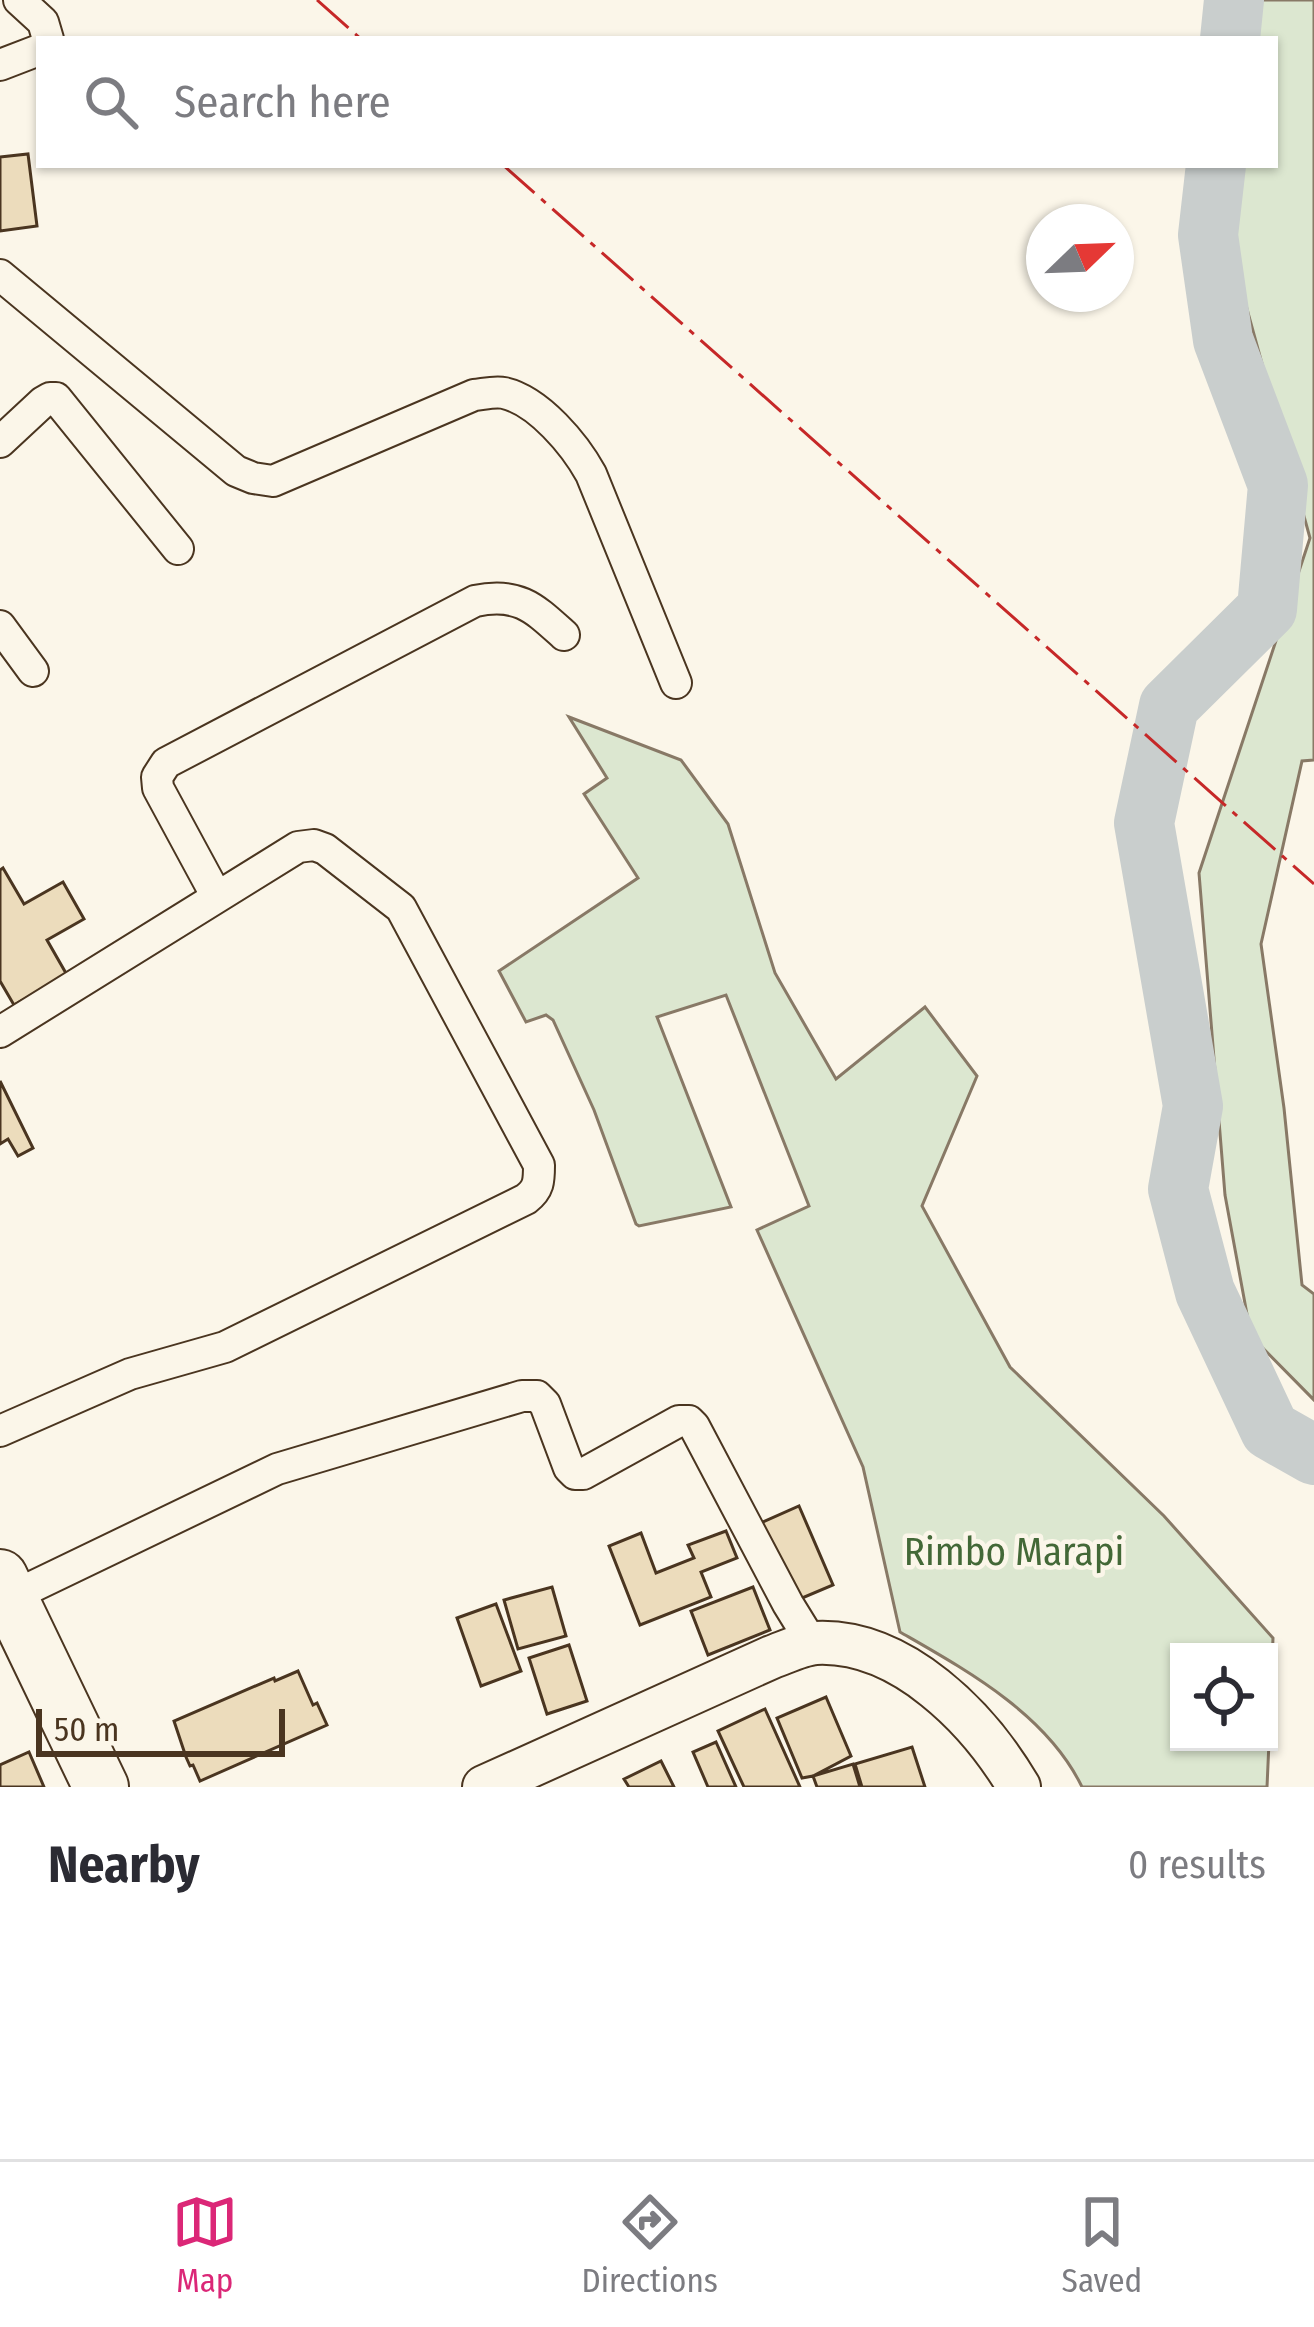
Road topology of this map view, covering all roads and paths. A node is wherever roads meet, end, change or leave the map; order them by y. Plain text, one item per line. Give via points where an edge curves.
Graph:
1 (19, 0) edge
2 (47, 36) edge
3 (36, 51) edge
4 (0, 65) edge
5 (0, 274) edge
6 (0, 442) edge
7 (178, 549) dead end
8 (0, 626) edge
9 (564, 635) dead end
10 (33, 671) dead end
11 (676, 683) dead end
12 (217, 897) junction
13 (3, 1022) edge
14 (0, 1431) edge
15 (5, 1588) edge
16 (812, 1643) junction
17 (101, 1787) edge
18 (484, 1787) edge
19 (1019, 1787) edge

1 - 2 street
3 - 4 street
5 - 11 street via 253,478 273,481 475,395 520,400 555,426 592,474
6 - 7 street via 56,398
8 - 10 street
9 - 12 street via 531,605 476,601 166,763 158,788
12 - 13 street
12 - 14 street via 314,845 401,908 538,1165 536,1191 209,1353 130,1374
15 - 16 street via 277,1469 537,1396 575,1474 679,1421 694,1426
15 - 17 highway
16 - 18 main road
16 - 19 main road via 854,1646 902,1666 946,1698

